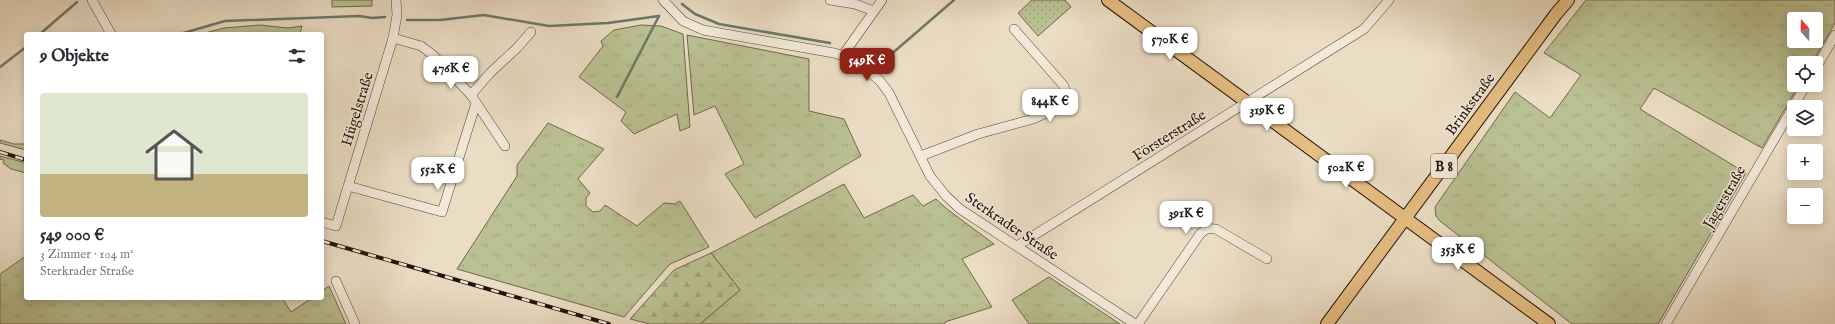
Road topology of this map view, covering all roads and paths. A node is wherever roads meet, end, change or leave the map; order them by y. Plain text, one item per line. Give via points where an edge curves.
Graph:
1 (92, 0) edge
2 (396, 0) edge
3 (663, 0) edge
4 (830, 0) edge
5 (882, 0) edge
6 (1108, 0) edge
7 (1389, 0) edge
8 (1568, 0) edge
9 (874, 11) junction
10 (1014, 30) dead end
11 (110, 32) edge
12 (531, 32) dead end
13 (1835, 35) edge
14 (393, 38) junction
15 (843, 55) junction
16 (1823, 56) edge
17 (1802, 92) edge
18 (473, 99) junction
19 (1247, 102) junction
20 (505, 146) dead end
21 (921, 156) junction
22 (348, 186) junction
23 (1406, 218) junction
24 (324, 223) edge
25 (1016, 246) junction
26 (1267, 259) dead end
27 (336, 281) dead end
28 (355, 324) edge
29 (1136, 324) edge
30 (1327, 324) edge
31 (1549, 324) edge
32 (1666, 324) edge

1 - 11 street
2 - 14 street, Hügelstraße via 397,15
3 - 15 street, Sterkrader Straße via 684,21 703,30
4 - 9 street via 855,4
5 - 9 street
6 - 19 main road
7 - 19 street, Försterstraße via 1364,29
8 - 23 main road, Brinkstraße / B 8
9 - 15 street
10 - 21 street via 1064,86 1066,98 1062,104 1033,119 978,134
12 - 18 street via 490,72
13 - 16 street
14 - 18 street via 420,46 433,55
14 - 22 street, Hügelstraße
15 - 21 street, Sterkrader Straße via 856,60 890,93
17 - 32 street, Jägerstraße
18 - 20 street
18 - 22 street via 442,212
19 - 23 main road
19 - 25 street, Försterstraße
21 - 25 street, Sterkrader Straße via 930,176 960,210
22 - 24 street, Hügelstraße via 336,226
23 - 30 main road, Brinkstraße / B 8
23 - 31 main road
25 - 29 street, Sterkrader Straße
26 - 29 street via 1216,229 1209,228 1200,234
27 - 28 street

